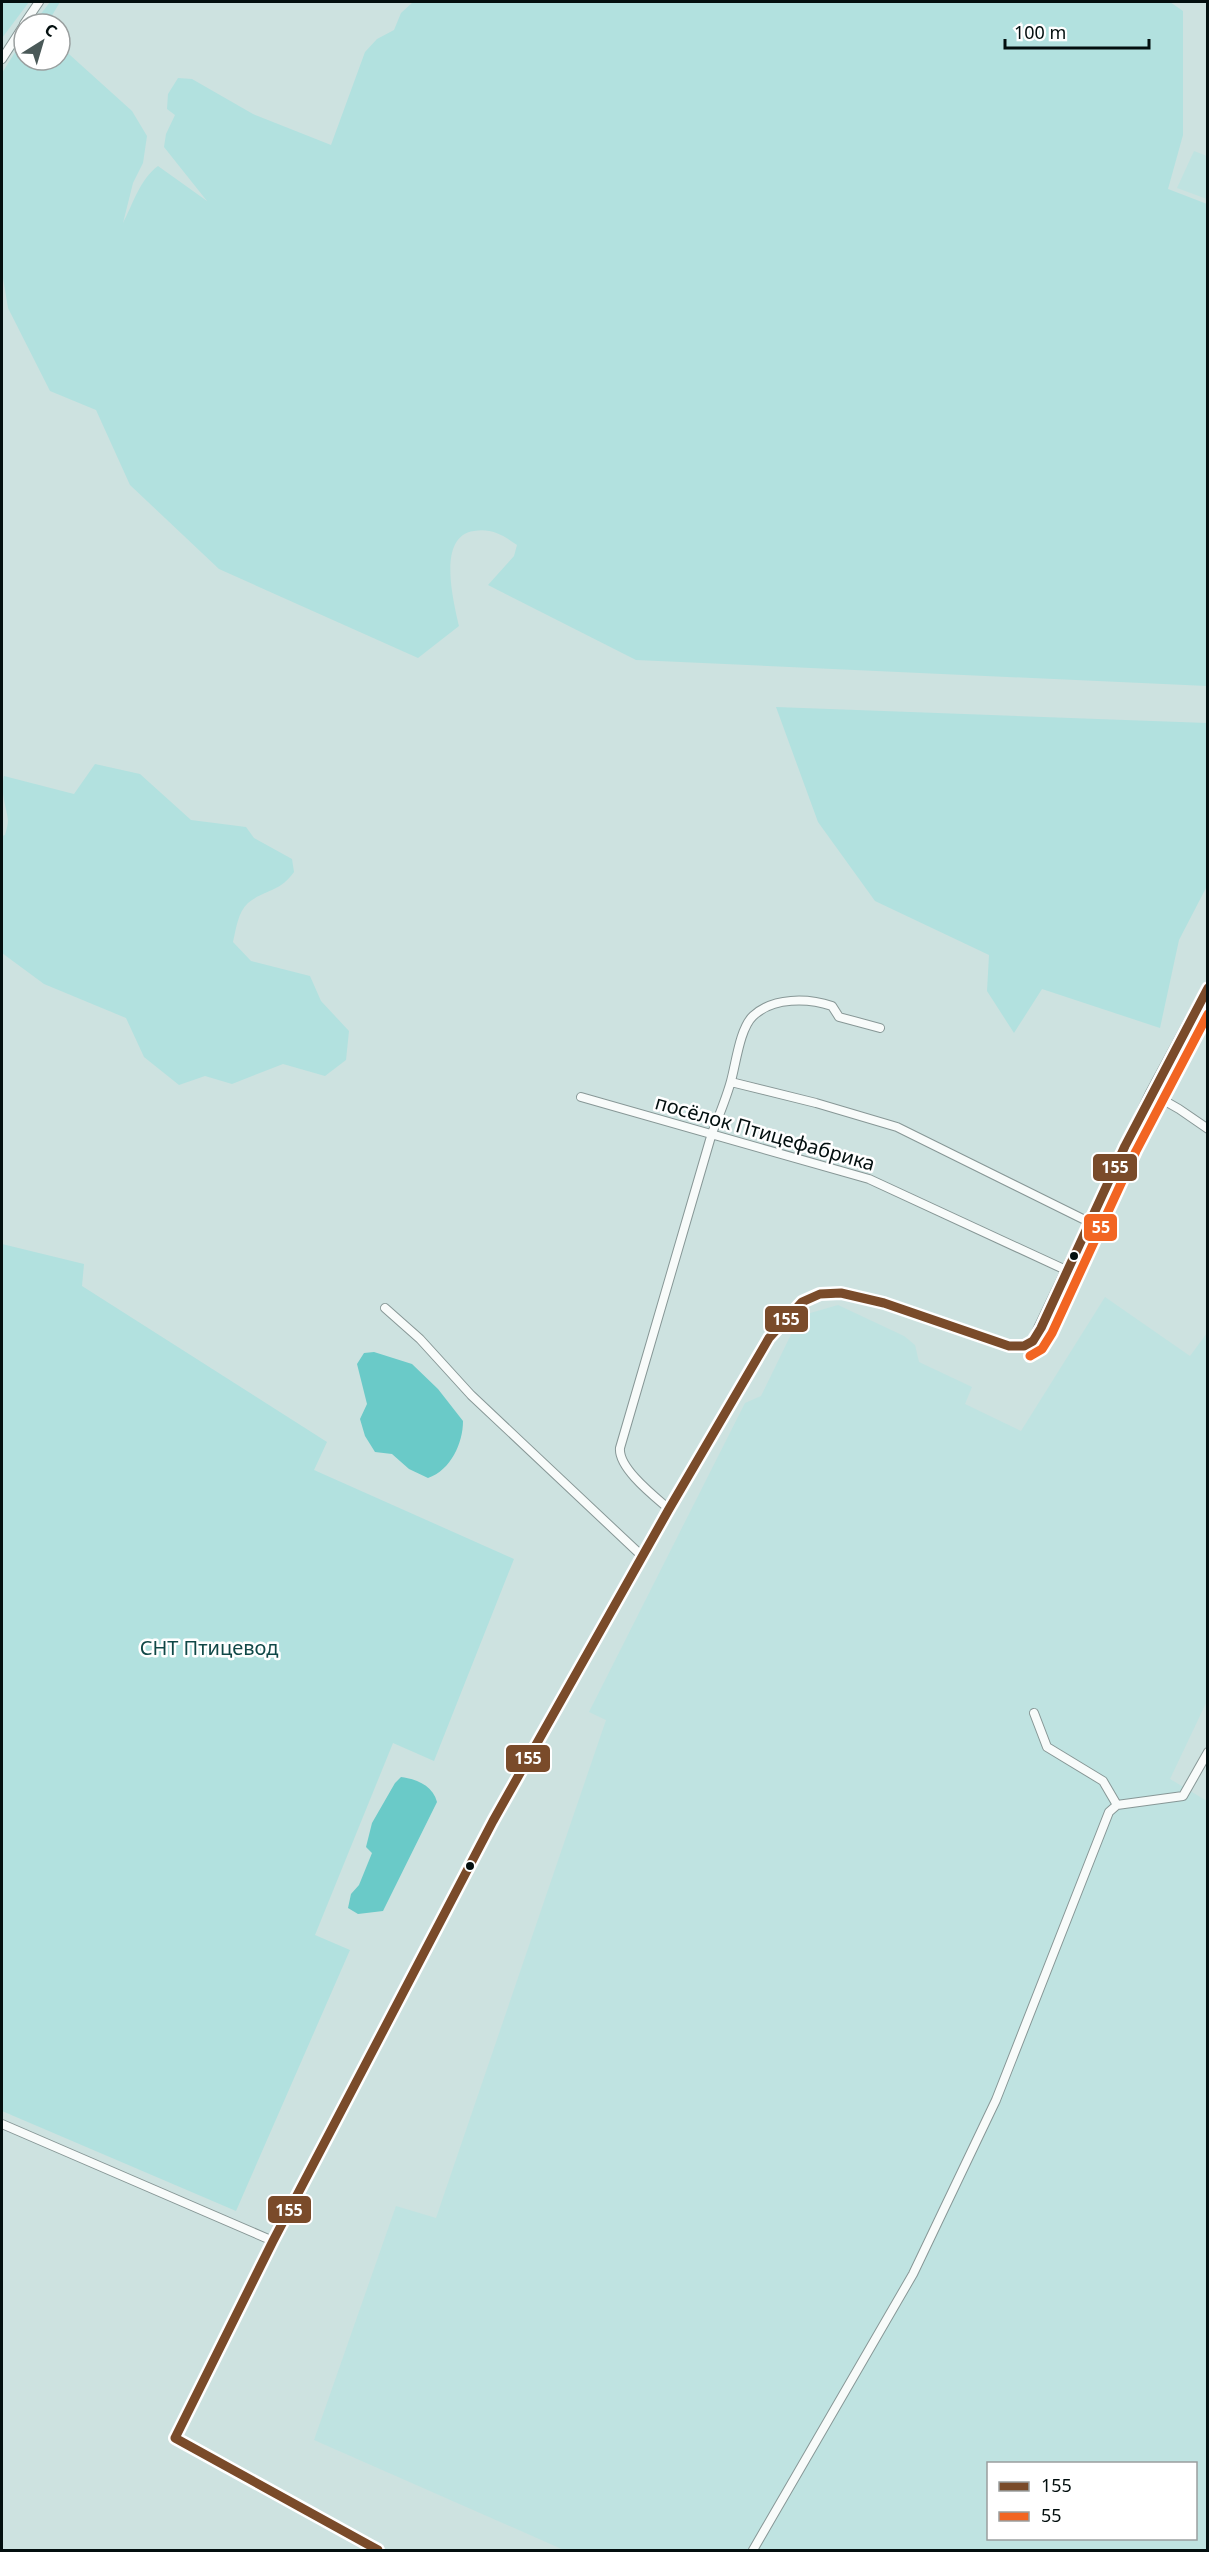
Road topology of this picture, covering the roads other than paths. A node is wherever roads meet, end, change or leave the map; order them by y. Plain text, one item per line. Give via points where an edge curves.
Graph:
1 (12, 43) edge
2 (2, 59) edge
3 (1208, 987) edge
4 (880, 1028) dead end
5 (730, 1082) junction
6 (1151, 1094) junction
7 (581, 1097) dead end
8 (1208, 1129) edge
9 (712, 1133) junction
10 (1089, 1222) junction
11 (1068, 1271) junction
12 (385, 1308) dead end
13 (669, 1509) junction
14 (642, 1556) junction
15 (1034, 1713) dead end
16 (1208, 1752) edge
17 (1117, 1805) junction
18 (2, 2124) edge
19 (273, 2241) junction
20 (378, 2550) edge
21 (753, 2550) edge

1 - 2 street
3 - 6 street
4 - 5 street via 839,1017 832,1006 819,1002 783,1002 753,1015 746,1025
5 - 9 street
5 - 10 street via 816,1102 897,1127
6 - 8 street
6 - 10 street
7 - 9 street, посёлок Птицефабрика
9 - 11 street, посёлок Птицефабрика via 869,1179
9 - 13 street via 620,1448 622,1462
10 - 11 street
11 - 13 street via 1041,1328 1033,1341 1024,1346 1009,1346 855,1294 820,1294 802,1302 769,1338
12 - 14 street
13 - 14 street
14 - 19 street via 488,1831
15 - 17 street via 1047,1747 1103,1781
16 - 17 street via 1183,1796
17 - 21 street via 1109,1812 996,2100 913,2274
18 - 19 street
19 - 20 street via 175,2438

